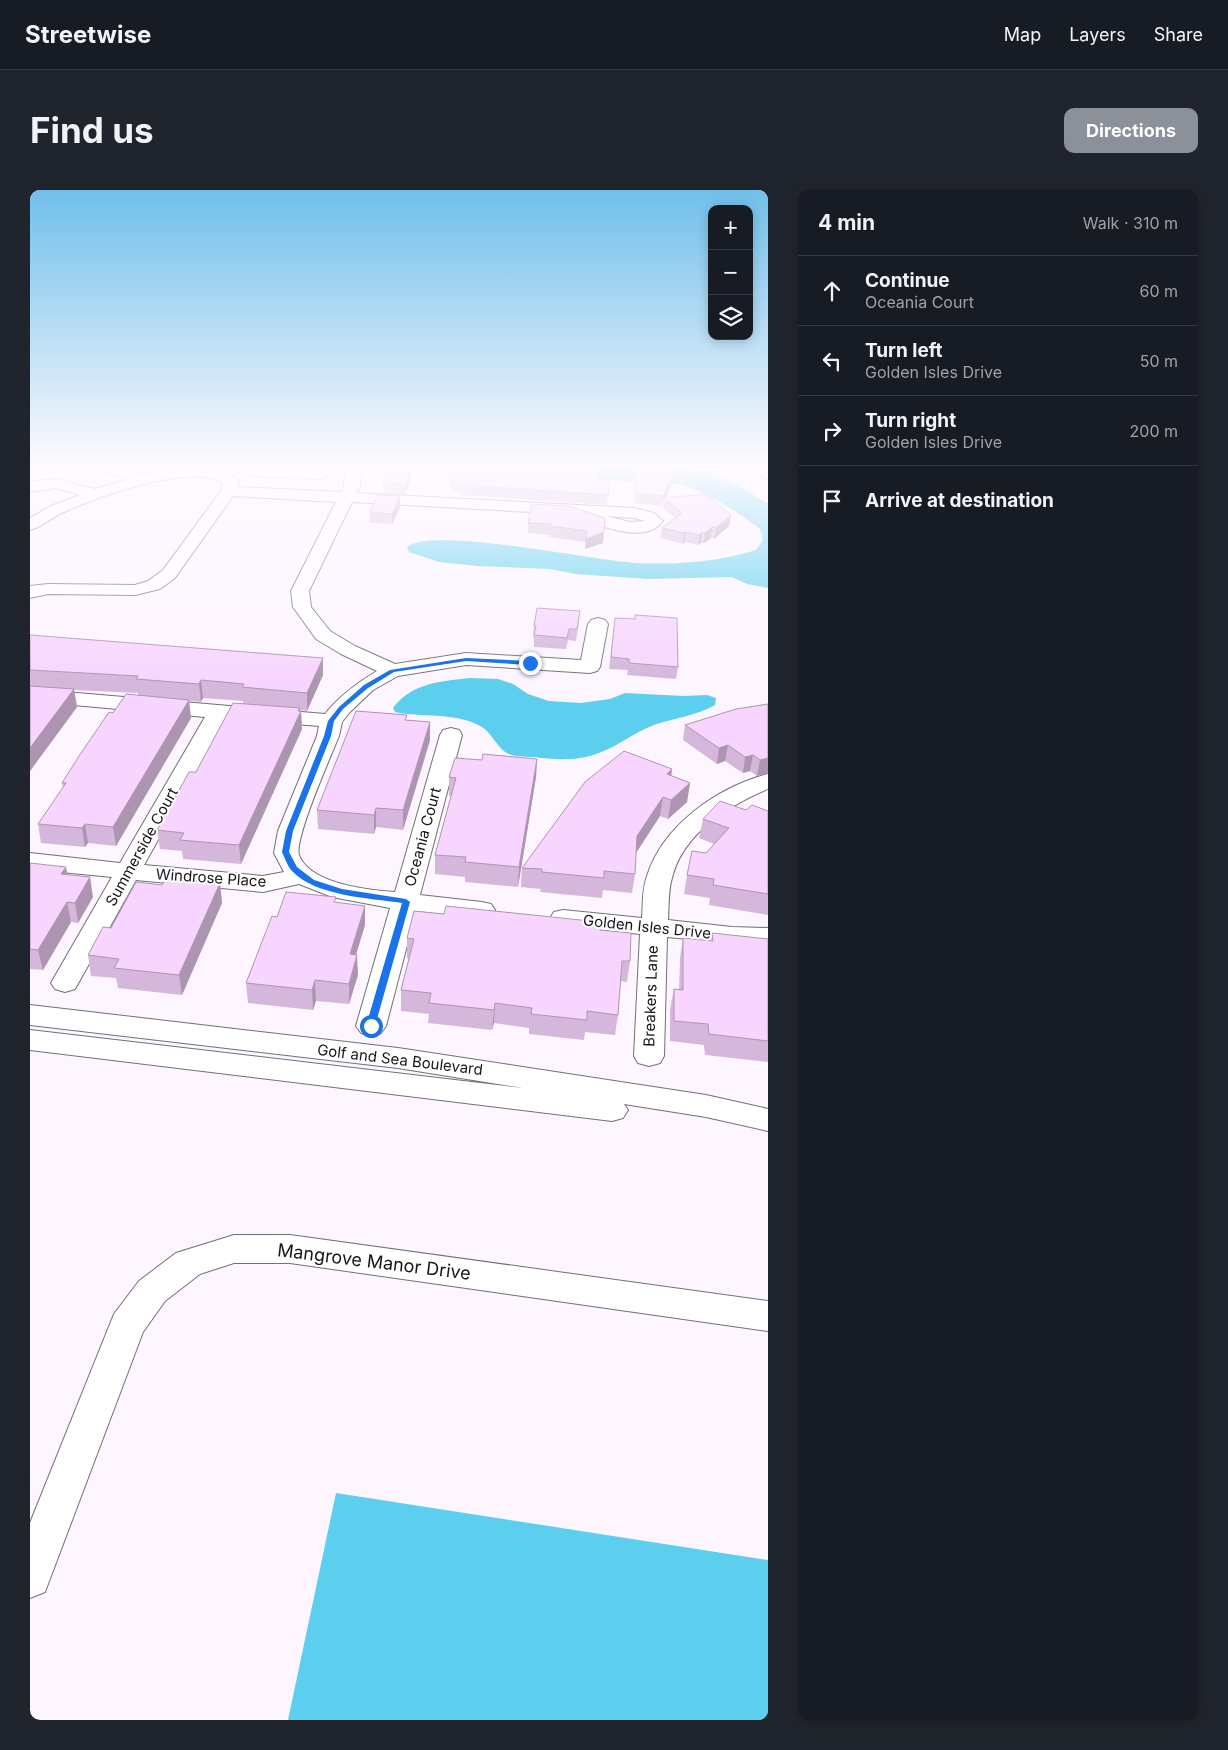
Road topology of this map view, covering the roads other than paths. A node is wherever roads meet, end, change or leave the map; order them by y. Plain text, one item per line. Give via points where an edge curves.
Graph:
1 (194, 538) edge
2 (326, 538) edge
3 (30, 592) edge
4 (598, 624) dead end
5 (392, 671) junction
6 (30, 695) edge
7 (219, 711) junction
8 (331, 721) junction
9 (451, 735) dead end
10 (768, 781) edge
11 (30, 861) edge
12 (128, 872) junction
13 (302, 876) junction
14 (406, 902) junction
15 (502, 912) edge
16 (540, 916) edge
17 (654, 928) junction
18 (768, 936) edge
19 (65, 983) dead end
20 (30, 1015) edge
21 (371, 1026) dead end
22 (30, 1040) edge
23 (649, 1056) dead end
24 (768, 1120) edge
25 (768, 1126) edge
26 (768, 1316) edge
27 (30, 1577) edge

1 - 3 street via 169,574 154,584 135,590 48,589
2 - 5 street via 300,591 302,607 323,635
4 - 5 street via 590,667 466,660
5 - 8 street via 366,686
6 - 7 street
7 - 8 street
7 - 12 street, Summerside Court
8 - 13 street via 290,831 286,852
9 - 14 street, Oceania Court
10 - 17 street, Breakers Lane via 718,804 683,836 660,874
11 - 12 street, Windrose Place
12 - 13 street, Windrose Place via 262,884
12 - 19 street, Summerside Court
13 - 14 street via 341,892
14 - 15 street
14 - 21 street, Oceania Court
16 - 17 street, Golden Isles Drive
17 - 18 street, Golden Isles Drive
17 - 23 street, Breakers Lane
20 - 24 street, Golf and Sea Boulevard via 476,1069 706,1106
22 - 25 street, Golf and Sea Boulevard
26 - 27 street, Mangrove Manor Drive via 290,1249 234,1249 188,1263 152,1291 127,1325

